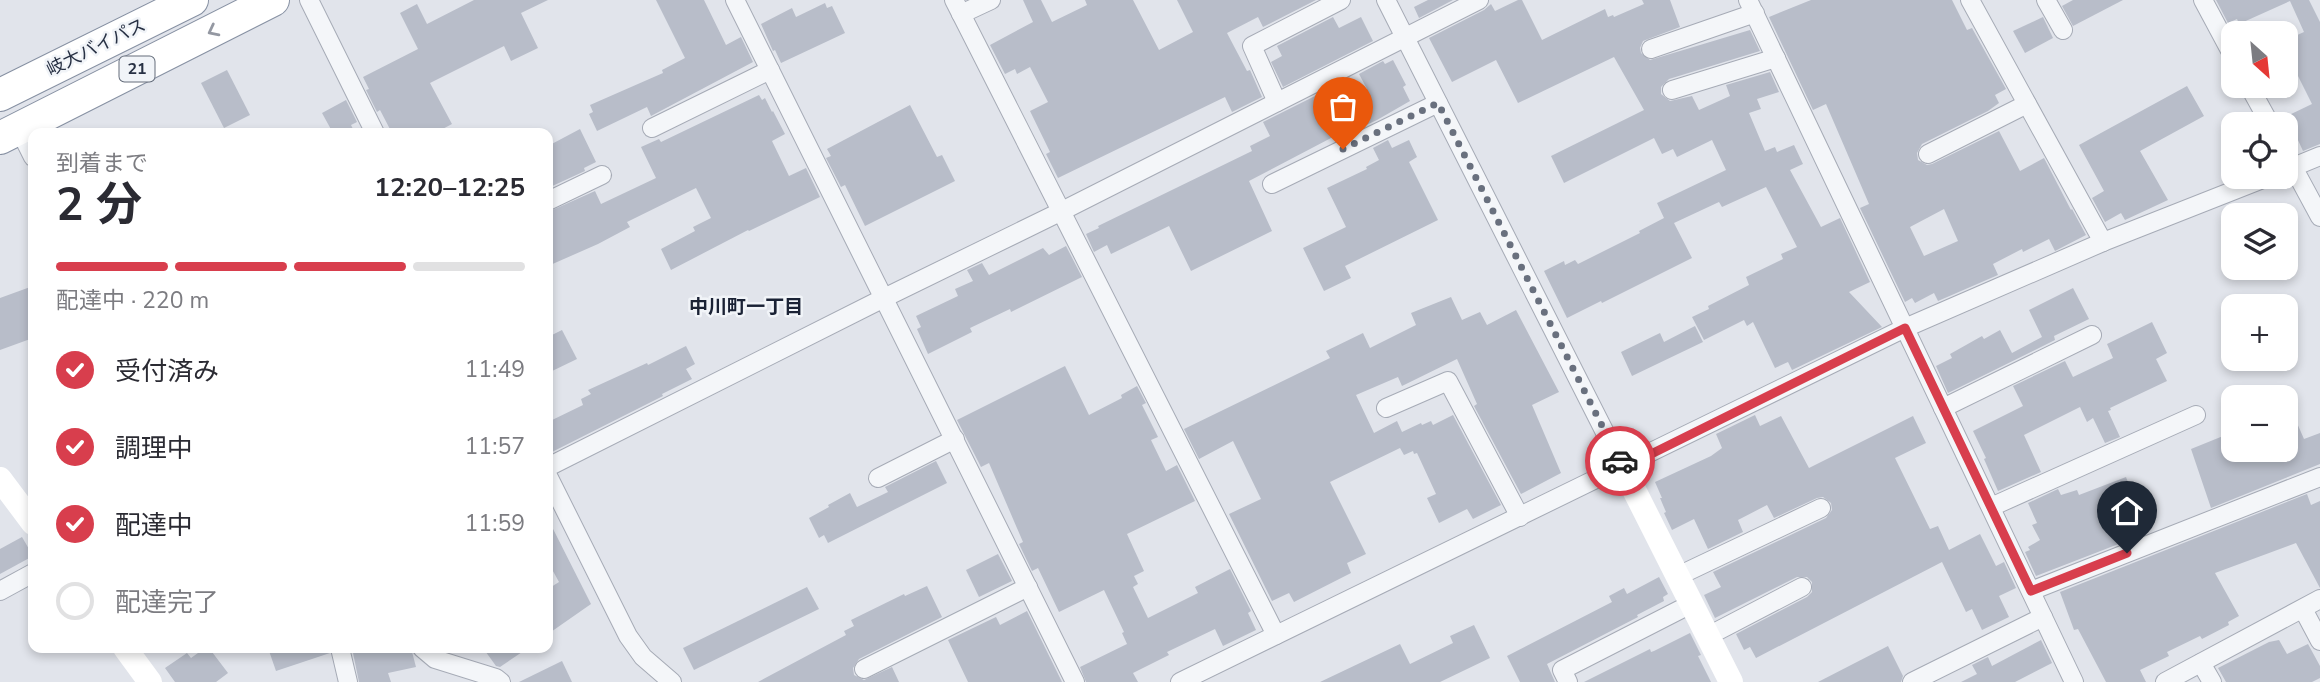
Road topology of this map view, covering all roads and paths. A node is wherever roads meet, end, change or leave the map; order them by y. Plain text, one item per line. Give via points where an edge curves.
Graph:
1 (192, 0) edge
2 (274, 0) edge
3 (309, 0) edge
4 (735, 0) edge
5 (990, 0) edge
6 (1341, 0) edge
7 (1386, 0) edge
8 (1479, 0) edge
9 (1970, 0) edge
10 (2046, 0) edge
11 (2203, 0) edge
12 (1750, 3) edge
13 (957, 7) edge
14 (2063, 30) dead end
15 (2221, 34) edge
16 (1405, 37) junction
17 (1651, 49) dead end
18 (1776, 58) junction
19 (770, 70) junction
20 (1672, 90) dead end
21 (1, 92) edge
22 (1277, 102) junction
23 (1438, 103) junction
24 (2027, 104) junction
25 (372, 128) edge
26 (652, 128) dead end
27 (9, 133) edge
28 (28, 153) edge
29 (1928, 154) dead end
30 (2320, 156) edge
31 (2298, 162) edge
32 (601, 175) dead end
33 (2298, 181) edge
34 (1272, 184) dead end
35 (2238, 189) edge
36 (553, 199) edge
37 (1060, 212) junction
38 (2320, 218) edge
39 (2103, 242) junction
40 (884, 298) junction
41 (1905, 328) junction
42 (2092, 335) dead end
43 (1386, 408) dead end
44 (1943, 408) junction
45 (2196, 415) dead end
46 (955, 439) junction
47 (553, 464) edge
48 (1623, 468) junction
49 (2320, 477) edge
50 (878, 478) dead end
51 (0, 479) edge
52 (553, 486) edge
53 (1991, 507) junction
54 (1821, 508) dead end
55 (28, 516) edge
56 (1520, 517) junction
57 (28, 576) edge
58 (1678, 576) junction
59 (1028, 587) junction
60 (1802, 587) dead end
61 (0, 591) edge
62 (2031, 591) junction
63 (2320, 599) edge
64 (1692, 604) junction
65 (2302, 608) junction
66 (2043, 617) junction
67 (1276, 635) junction
68 (1708, 636) junction
69 (2320, 641) edge
70 (129, 653) edge
71 (341, 653) edge
72 (428, 653) edge
73 (2201, 663) junction
74 (864, 669) dead end
75 (150, 682) edge
76 (348, 682) edge
77 (500, 682) edge
78 (671, 682) edge
79 (1075, 682) edge
80 (1180, 682) edge
81 (1568, 682) edge
82 (1731, 682) edge
83 (1912, 682) edge
84 (2074, 682) edge
85 (2165, 682) edge
86 (2212, 682) edge

1 - 21 highway, 岐大バイパス / 21
2 -> 27 highway, 21
3 - 25 street
4 - 19 street
5 - 13 street
6 - 22 street via 1252,46
7 - 16 street
8 - 16 street
9 - 24 street
10 - 14 street
11 - 15 street
12 - 17 street
12 - 18 street
13 - 37 street
16 - 22 street
16 - 23 street
18 - 20 street
18 - 41 street
19 - 26 street
19 - 40 street
22 - 37 street
23 - 34 street
23 - 48 street
24 - 29 street
24 - 39 street
27 - 28 street
30 - 31 street
32 - 36 street
33 - 38 street
35 - 39 street
37 - 40 street
37 - 67 street
39 - 41 street
40 - 46 street
40 - 47 street
41 - 44 street
41 - 48 street
42 - 44 street
43 - 56 street via 1448,380
44 - 53 street
45 - 53 street
46 - 50 street
46 - 59 street
48 - 56 street
48 - 58 street
49 - 62 street
51 - 55 street
52 - 78 street via 628,636
53 - 62 street
54 - 58 street
56 - 67 street
57 - 61 street
58 - 64 street
59 - 74 street
59 - 79 street
60 - 68 street
62 - 66 street
63 - 65 street
64 - 68 street
64 - 81 street via 1562,670
65 - 69 street
65 - 73 street
66 - 83 street
66 - 84 street
67 - 80 street
68 - 82 street
70 - 75 street
71 - 76 street
72 - 77 street
73 - 85 street
73 - 86 street

